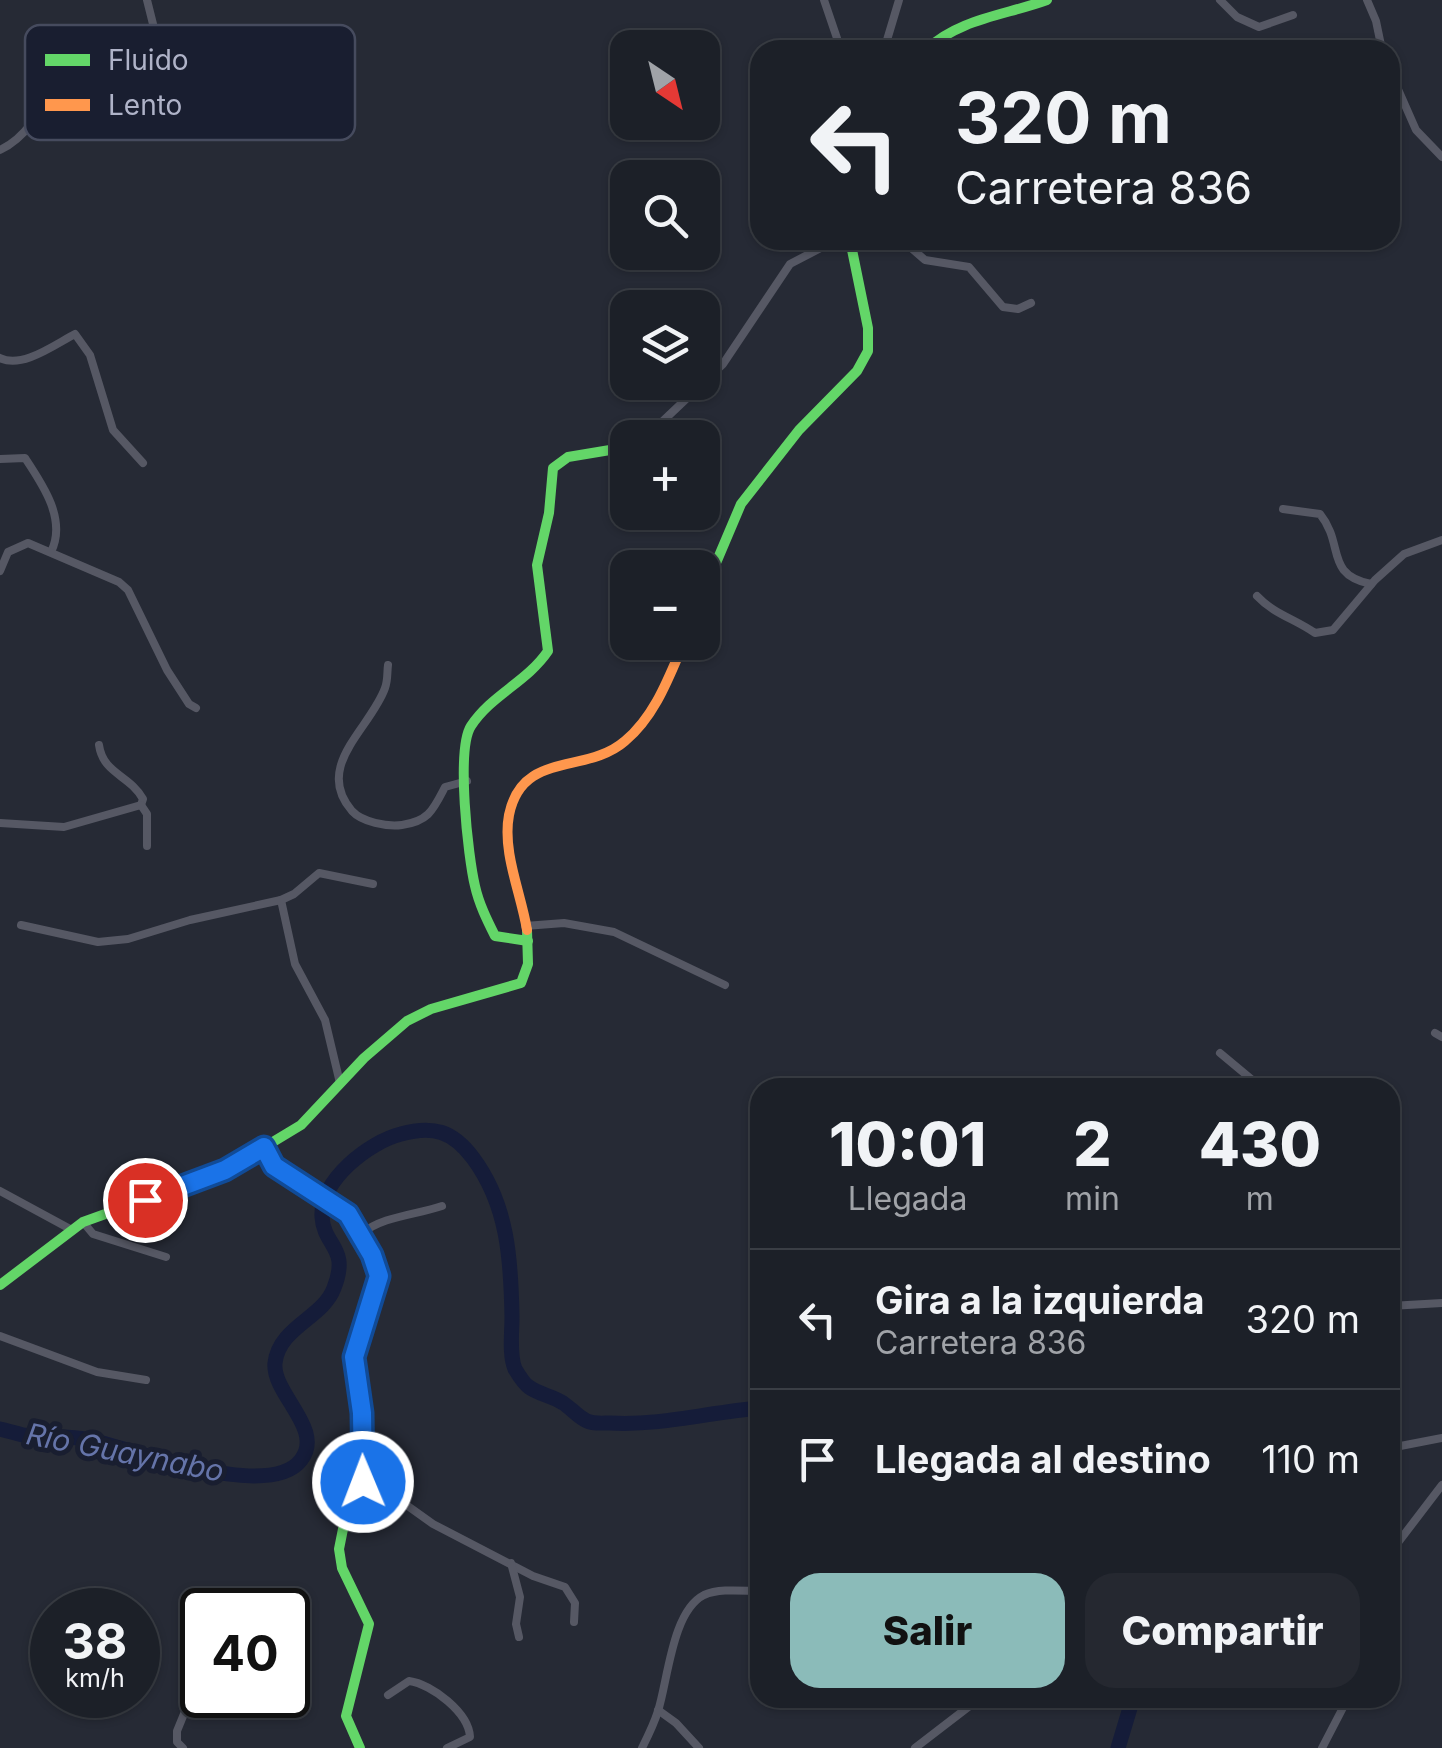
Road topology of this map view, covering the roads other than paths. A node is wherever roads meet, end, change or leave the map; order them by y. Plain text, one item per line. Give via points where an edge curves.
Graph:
1 (147, 0) edge
2 (824, 0) edge
3 (899, 0) edge
4 (1048, 0) edge
5 (1220, 0) edge
6 (1367, 0) edge
7 (1293, 15) dead end
8 (153, 25) edge
9 (838, 40) edge
10 (887, 40) edge
11 (935, 40) edge
12 (1380, 40) edge
13 (1400, 94) edge
14 (25, 132) edge
15 (0, 150) edge
16 (1442, 158) edge
17 (817, 250) edge
18 (852, 250) edge
19 (914, 250) edge
20 (1031, 303) dead end
21 (0, 358) edge
22 (664, 420) edge
23 (610, 450) edge
24 (0, 459) edge
25 (143, 463) dead end
26 (1283, 509) dead end
27 (1442, 540) edge
28 (51, 552) junction
29 (720, 554) edge
30 (0, 571) edge
31 (1371, 584) junction
32 (1257, 596) dead end
33 (675, 660) edge
34 (388, 664) dead end
35 (196, 708) dead end
36 (98, 745) dead end
37 (466, 781) junction
38 (142, 805) junction
39 (0, 824) edge
40 (147, 846) dead end
41 (373, 884) dead end
42 (281, 900) junction
43 (21, 926) dead end
44 (525, 926) junction
45 (528, 941) junction
46 (725, 985) dead end
47 (1220, 1054) dead end
48 (1250, 1078) edge
49 (340, 1083) junction
50 (264, 1147) junction
51 (0, 1191) edge
52 (442, 1206) dead end
53 (83, 1222) junction
54 (72, 1230) junction
55 (361, 1234) junction
56 (166, 1257) dead end
57 (0, 1285) edge
58 (1442, 1303) edge
59 (1400, 1305) edge
60 (0, 1336) edge
61 (146, 1380) dead end
62 (1442, 1438) edge
63 (362, 1444) junction
64 (1400, 1446) edge
65 (1442, 1485) edge
66 (1400, 1540) edge
67 (511, 1562) junction
68 (750, 1591) edge
69 (574, 1622) dead end
70 (519, 1637) dead end
71 (388, 1694) dead end
72 (967, 1708) edge
73 (1343, 1708) edge
74 (658, 1710) junction
75 (182, 1718) edge
76 (183, 1748) edge
77 (360, 1748) edge
78 (447, 1748) edge
79 (642, 1748) edge
80 (698, 1748) edge
81 (915, 1748) edge
82 (1322, 1748) edge

1 - 8 street
2 - 9 street
3 - 10 street
4 - 11 street
5 - 7 street via 1260,27
6 - 12 street
13 - 16 street via 1416,130
14 - 15 street
17 - 22 street via 790,264 724,364
18 - 29 street via 868,351 741,504
19 - 20 street via 925,260 969,267 1002,307
21 - 25 street via 25,359 75,334 90,355 113,430
23 - 37 street via 568,457 553,468 537,565 548,651 471,724
24 - 28 street via 25,458 51,503 58,532
26 - 31 street via 1320,514 1347,577
27 - 31 street via 1404,554
28 - 30 street via 28,542 17,545
28 - 35 street via 128,590 167,670
31 - 32 street via 1333,630 1315,633
33 - 44 street via 648,714 619,747 537,772 516,797 508,837
34 - 37 street via 387,684 336,776 348,806 370,821 418,822 433,813 445,788
36 - 38 street via 103,762 136,786
37 - 45 street via 480,912 495,936
38 - 39 street via 64,827
38 - 40 street
41 - 42 street via 320,873
42 - 43 street via 128,940 98,942
42 - 49 street via 295,964 326,1020
44 - 45 street
44 - 46 street via 564,923 614,932
45 - 49 street via 521,983 407,1020
47 - 48 street
49 - 50 street via 301,1125
50 - 53 street via 225,1170
50 - 55 street via 272,1164 348,1214
51 - 54 street
52 - 55 street
53 - 54 street
53 - 56 street via 93,1234
54 - 57 street
55 - 63 street via 379,1276 354,1357
58 - 59 street
60 - 61 street via 97,1372
62 - 64 street
63 - 67 street via 398,1500
63 - 77 street via 363,1482 339,1549 369,1624 346,1716
65 - 66 street
67 - 69 street via 565,1587 575,1603
67 - 70 street via 520,1596
68 - 74 street via 718,1591 694,1604 675,1639
71 - 78 street via 410,1681 424,1683 462,1716 470,1737
72 - 81 street
73 - 82 street
74 - 79 street
74 - 80 street
75 - 76 street via 177,1742

